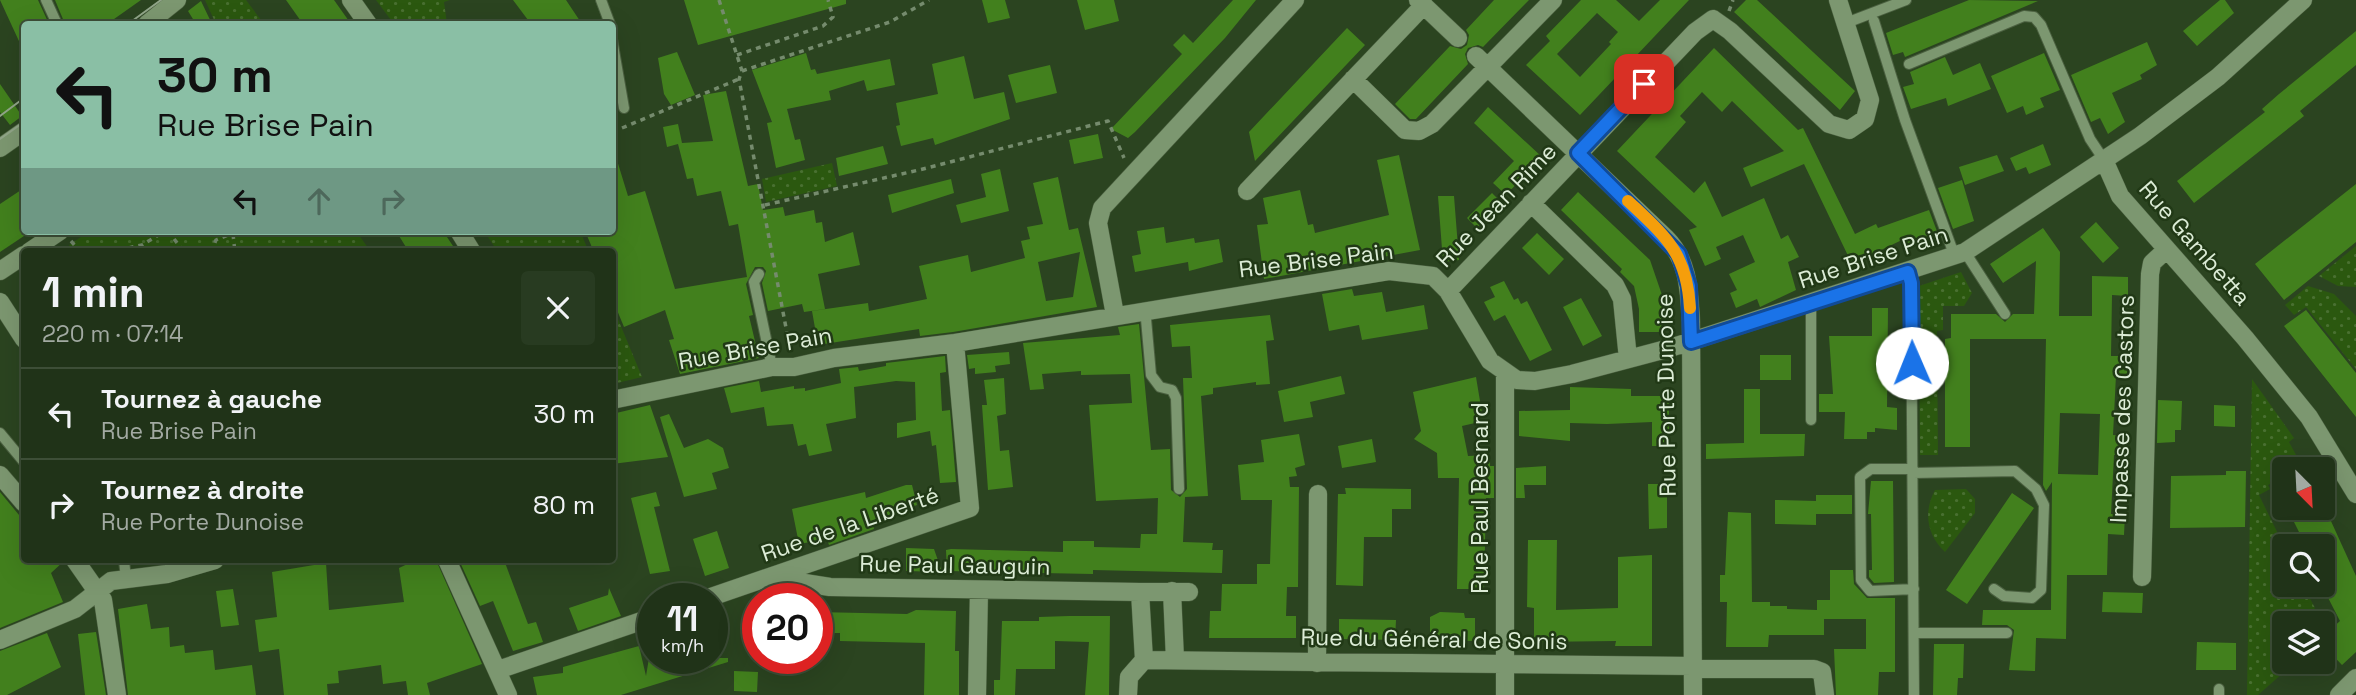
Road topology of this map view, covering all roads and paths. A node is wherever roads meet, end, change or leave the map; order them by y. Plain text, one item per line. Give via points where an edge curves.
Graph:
1 (46, 0) edge
2 (177, 0) edge
3 (351, 0) edge
4 (601, 0) edge
5 (719, 0) edge
6 (828, 0) edge
7 (929, 0) edge
8 (1295, 0) edge
9 (1553, 0) edge
10 (1712, 0) edge
11 (1838, 0) edge
12 (1906, 0) edge
13 (2303, 0) edge
14 (1421, 2) edge
15 (1713, 19) junction
16 (56, 21) edge
17 (151, 21) edge
18 (367, 21) edge
19 (609, 21) edge
20 (1874, 21) dead end
21 (1846, 23) junction
22 (1458, 38) dead end
23 (737, 55) junction
24 (1482, 61) junction
25 (616, 62) edge
26 (1909, 64) dead end
27 (742, 71) junction
28 (739, 79) junction
29 (1353, 79) junction
30 (624, 108) dead end
31 (622, 128) dead end
32 (21, 133) edge
33 (0, 148) edge
34 (1578, 153) junction
35 (2104, 160) junction
36 (1126, 163) dead end
37 (1247, 191) dead end
38 (1531, 203) junction
39 (765, 205) junction
40 (56, 235) edge
41 (160, 235) edge
42 (228, 235) edge
43 (35, 248) edge
44 (128, 248) edge
45 (213, 248) edge
46 (2166, 250) junction
47 (1960, 254) junction
48 (21, 257) edge
49 (0, 271) edge
50 (1908, 272) junction
51 (759, 274) dead end
52 (1448, 291) junction
53 (0, 302) edge
54 (1811, 303) junction
55 (2005, 314) dead end
56 (1115, 315) junction
57 (1146, 319) dead end
58 (21, 334) edge
59 (955, 342) junction
60 (1691, 342) junction
61 (792, 356) dead end
62 (1628, 359) junction
63 (772, 368) junction
64 (1505, 374) junction
65 (616, 399) edge
66 (1811, 420) dead end
67 (0, 433) edge
68 (21, 458) edge
69 (1913, 471) junction
70 (0, 475) edge
71 (1179, 489) dead end
72 (1318, 494) dead end
73 (2356, 494) edge
74 (21, 500) edge
75 (77, 563) edge
76 (124, 563) edge
77 (205, 563) edge
78 (448, 563) edge
79 (2142, 576) dead end
80 (771, 578) junction
81 (126, 579) junction
82 (1914, 589) junction
83 (1994, 589) dead end
84 (979, 590) junction
85 (728, 592) edge
86 (1140, 592) junction
87 (99, 593) junction
88 (637, 622) edge
89 (1914, 633) junction
90 (2007, 633) dead end
91 (0, 640) edge
92 (1143, 660) junction
93 (1175, 660) junction
94 (1317, 663) junction
95 (1506, 664) junction
96 (1693, 668) junction
97 (498, 670) junction
98 (2356, 678) edge
99 (117, 695) edge
100 (508, 695) edge
101 (977, 695) edge
102 (1128, 695) edge
103 (1505, 695) edge
104 (1693, 695) edge
105 (1825, 695) edge
106 (1914, 695) edge
107 (2339, 695) edge

1 - 16 lane
2 - 17 street
3 - 18 street
4 - 19 lane
5 - 23 path
6 - 23 path via 833,17 823,26
7 - 27 path via 890,22
8 - 56 street via 1102,208 1100,232
9 - 24 street
10 - 15 street
11 - 21 street
12 - 21 lane
13 - 35 street via 2218,77
14 - 22 street
14 - 29 street
15 - 21 street via 1829,124 1849,130 1859,126 1869,111 1867,87
15 - 34 street, Rue Jean Rime
20 - 47 lane via 1905,120
23 - 27 path
24 - 29 street via 1432,124 1419,131 1405,130
24 - 34 street, Rue Porte Dunoise
25 - 30 lane
26 - 35 lane via 2024,16 2034,17
27 - 28 path
28 - 31 path
28 - 39 path
29 - 37 street
32 - 33 street
34 - 38 street, Rue Jean Rime
34 - 60 street, Rue Porte Dunoise via 1679,254 1689,286
35 - 46 street, Rue Gambetta via 2120,196
35 - 47 street, Rue Brise Pain
36 - 39 path via 1108,121
38 - 52 street, Rue Jean Rime
38 - 62 street via 1615,285 1622,299
39 - 61 path
40 - 43 street
41 - 44 path
42 - 45 path via 216,240
46 - 73 street, Rue Gambetta via 2309,417
46 - 79 street, Impasse des Castors via 2152,263 2150,275
47 - 50 street, Rue Brise Pain
47 - 55 lane
48 - 49 street
50 - 54 street, Rue Brise Pain
50 - 69 lane
51 - 63 lane via 754,282
52 - 56 street, Rue Brise Pain via 1433,276 1388,271
52 - 64 street, Rue Brise Pain via 1490,361
53 - 58 street
54 - 60 street, Rue Brise Pain
54 - 66 lane
56 - 59 street, Rue Brise Pain
57 - 71 lane via 1151,375 1176,398
59 - 63 street, Rue Brise Pain
59 - 80 street, Rue de la Liberté via 970,508
60 - 62 street, Rue Brise Pain
60 - 96 street, Rue Porte Dunoise
62 - 64 street, Rue Brise Pain via 1535,381
63 - 65 street, Rue Brise Pain
64 - 95 street, Rue Paul Besnard
67 - 68 lane
69 - 82 lane
69 - 82 lane via 1871,469 1860,477 1860,567 1861,580 1870,591
69 - 83 lane via 2015,471 2036,489 2044,505 2041,590 2032,598 2004,596
70 - 74 street
72 - 94 street
75 - 87 street
76 - 81 lane
77 - 81 street
78 - 97 street
80 - 84 street, Rue Paul Gauguin via 830,587
80 - 85 street, Rue de la Liberté
81 - 87 street via 111,581
82 - 89 lane
84 - 86 street, Rue Paul Gauguin
84 - 101 street
86 - 92 street
86 - 93 street, Rue Paul Gauguin via 1180,592
87 - 91 street via 75,609
87 - 99 street via 105,605
88 - 97 street
89 - 90 lane
89 - 106 lane
92 - 93 street, Rue du Général de Sonis
92 - 102 street via 1129,677
93 - 94 street, Rue du Général de Sonis
94 - 95 street, Rue du Général de Sonis
95 - 96 street, Rue du Général de Sonis
95 - 103 street, Rue Paul Besnard
96 - 104 street, Rue Porte Dunoise
96 - 105 street, Rue du Général de Sonis via 1814,669 1825,679
97 - 100 street
98 - 107 street

